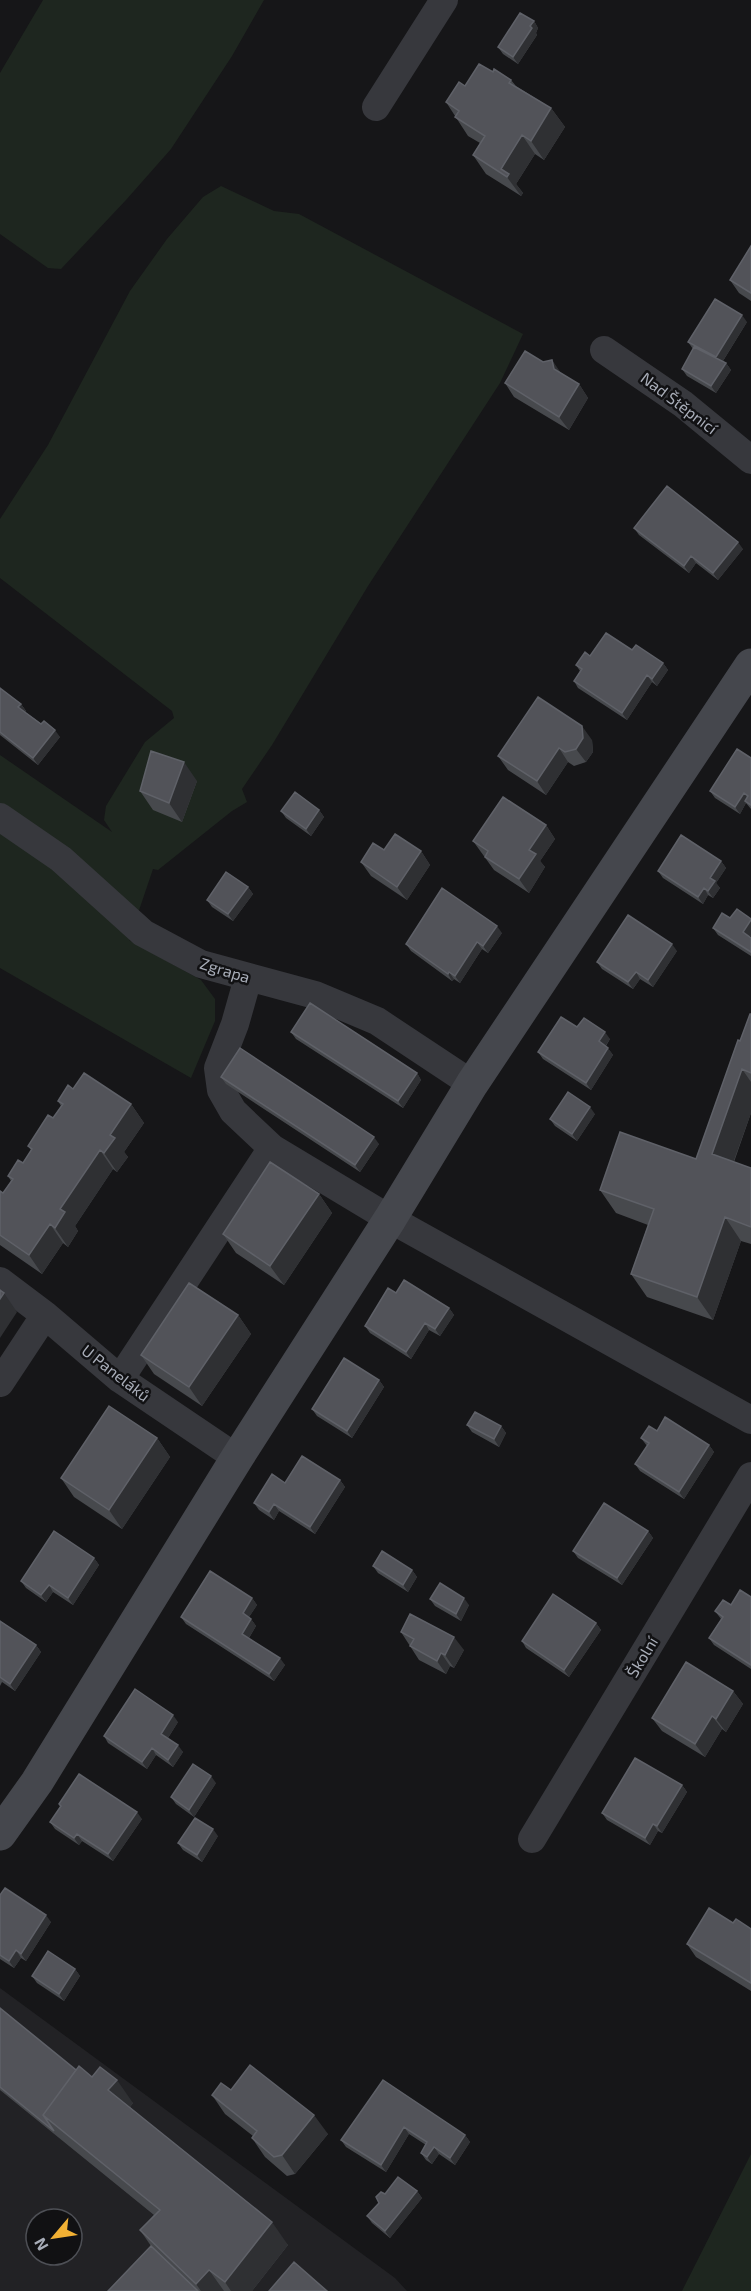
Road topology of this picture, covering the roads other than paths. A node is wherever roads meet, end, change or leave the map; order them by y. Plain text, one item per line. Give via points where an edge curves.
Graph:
1 (444, 0) edge
2 (376, 107) dead end
3 (604, 350) dead end
4 (751, 460) edge
5 (751, 664) edge
6 (0, 817) edge
7 (248, 978) junction
8 (472, 1084) junction
9 (272, 1148) junction
10 (390, 1219) junction
11 (0, 1281) edge
12 (45, 1315) junction
13 (120, 1379) junction
14 (0, 1383) edge
15 (751, 1420) edge
16 (237, 1458) junction
17 (751, 1476) edge
18 (0, 1834) edge
19 (532, 1839) dead end

1 - 2 street
3 - 4 street, Nad Štěpnicí via 683,404
5 - 8 street
6 - 7 street, Zgrapa via 61,859 143,933 201,964
7 - 8 street, Zgrapa via 315,995 377,1021
7 - 9 street via 218,1068 221,1090 233,1111
8 - 10 street
9 - 10 street
9 - 13 street
10 - 15 street
10 - 16 street
11 - 12 street, U Paneláků
12 - 13 street, U Paneláků
12 - 14 street
13 - 16 street, U Paneláků
16 - 18 street via 37,1782
17 - 19 street, Školní

